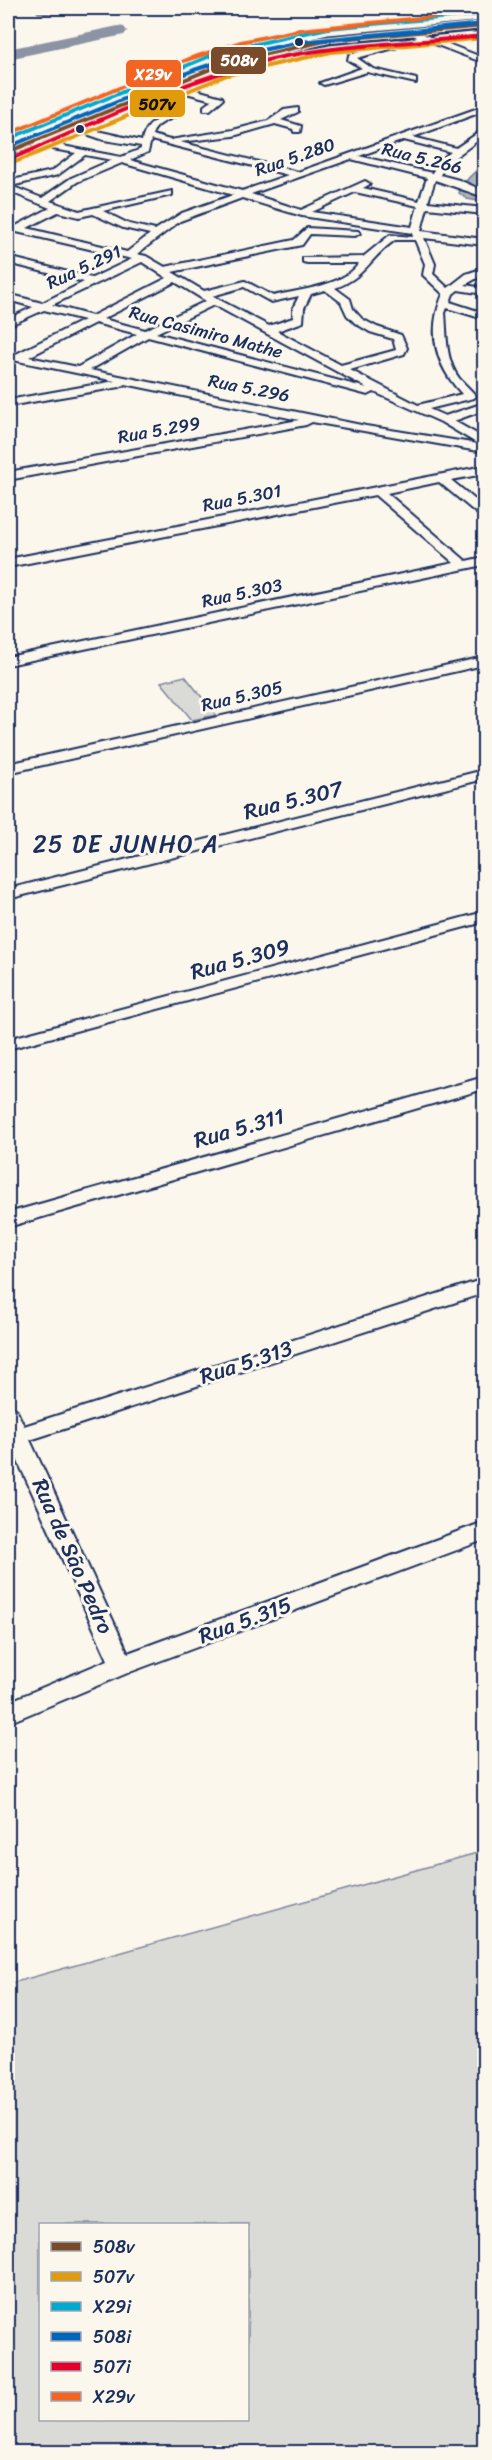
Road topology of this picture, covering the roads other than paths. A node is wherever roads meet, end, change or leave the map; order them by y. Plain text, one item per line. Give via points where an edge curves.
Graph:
1 (484, 25) edge
2 (411, 32) junction
3 (424, 37) junction
4 (484, 61) edge
5 (367, 70) junction
6 (413, 81) dead end
7 (324, 82) dead end
8 (167, 85) junction
9 (141, 96) junction
10 (207, 108) dead end
11 (484, 108) edge
12 (295, 110) dead end
13 (275, 121) junction
14 (70, 127) junction
15 (297, 130) dead end
16 (483, 134) edge
17 (404, 138) junction
18 (148, 140) junction
19 (171, 141) junction
20 (31, 142) junction
21 (8, 147) edge
22 (458, 151) junction
23 (8, 152) edge
24 (83, 152) junction
25 (350, 156) junction
26 (123, 160) junction
27 (382, 172) junction
28 (296, 174) junction
29 (433, 177) junction
30 (8, 186) edge
31 (354, 189) junction
32 (482, 189) edge
33 (21, 192) junction
34 (169, 193) dead end
35 (243, 194) junction
36 (8, 198) edge
37 (42, 201) junction
38 (425, 204) junction
39 (58, 208) junction
40 (93, 210) junction
41 (484, 211) edge
42 (302, 213) junction
43 (455, 215) dead end
44 (484, 220) edge
45 (13, 228) edge
46 (156, 233) junction
47 (418, 235) junction
48 (393, 237) junction
49 (484, 242) edge
50 (298, 243) junction
51 (127, 255) junction
52 (142, 258) junction
53 (8, 260) edge
54 (307, 260) junction
55 (366, 260) junction
56 (163, 271) junction
57 (484, 271) edge
58 (315, 273) dead end
59 (175, 278) junction
60 (92, 281) junction
61 (326, 286) junction
62 (453, 290) junction
63 (308, 291) junction
64 (484, 291) edge
65 (203, 295) junction
66 (8, 297) edge
67 (215, 301) junction
68 (444, 304) junction
69 (42, 306) junction
70 (484, 316) edge
71 (95, 320) junction
72 (8, 323) edge
73 (269, 330) junction
74 (147, 333) junction
75 (13, 357) edge
76 (341, 369) junction
77 (79, 371) junction
78 (130, 382) junction
79 (470, 396) junction
80 (397, 400) junction
81 (8, 403) edge
82 (483, 407) edge
83 (418, 408) junction
84 (318, 420) junction
85 (445, 420) junction
86 (484, 443) edge
87 (484, 449) edge
88 (484, 470) edge
89 (8, 476) edge
90 (441, 478) junction
91 (377, 491) junction
92 (484, 513) edge
93 (484, 561) edge
94 (8, 563) edge
95 (463, 566) junction
96 (8, 661) edge
97 (484, 661) edge
98 (8, 769) edge
99 (484, 775) edge
100 (8, 894) edge
101 (484, 917) edge
102 (8, 1044) edge
103 (484, 1083) edge
104 (8, 1220) edge
105 (484, 1286) edge
106 (8, 1415) edge
107 (13, 1437) edge
108 (484, 1531) edge
109 (122, 1665) junction
110 (8, 1713) edge

1 - 2 highway
1 - 14 highway via 261,49 194,70
2 - 3 street
2 - 8 highway via 329,40 223,64
3 - 4 street
3 - 5 street via 351,58
5 - 6 street
5 - 7 street
8 - 9 highway
8 - 10 street via 219,99
9 - 14 highway
9 - 18 street via 177,113 157,122 149,130
11 - 17 street, Rua 5.280
12 - 13 street
13 - 15 street
13 - 19 street via 233,134
14 - 18 street
14 - 20 highway
14 - 21 highway
16 - 22 street
17 - 22 street
17 - 25 street, Rua 5.280
18 - 19 street
18 - 26 street via 145,150
19 - 28 street
20 - 23 highway
20 - 24 street
22 - 29 street via 442,163
24 - 26 street
24 - 30 street via 55,173
25 - 27 street, Rua 5.266
25 - 28 street, Rua 5.280
26 - 35 street
26 - 37 street via 74,180
27 - 29 street, Rua 5.266
27 - 31 street
28 - 35 street, Rua 5.280
29 - 32 street, Rua 5.266
29 - 38 street
30 - 33 street
31 - 38 street
31 - 42 street
33 - 36 street
33 - 37 street
34 - 40 street
35 - 42 street
35 - 46 street, Rua 5.280 via 177,218
37 - 39 street
38 - 41 street
38 - 47 street
39 - 40 street via 79,214
39 - 45 street
40 - 46 street via 126,226
42 - 47 street
43 - 44 street
45 - 51 street
46 - 51 street, Rua 5.280
47 - 48 street
47 - 49 street
47 - 62 street via 430,264 428,275
48 - 50 street via 309,231
48 - 55 street
50 - 54 street
50 - 56 street
51 - 52 street
52 - 56 street
52 - 60 street, Rua 5.291
53 - 60 street
54 - 55 street
54 - 58 street
55 - 61 street via 355,274
56 - 59 street
57 - 62 street via 470,276
59 - 65 street
59 - 71 street
60 - 69 street, Rua 5.291
61 - 63 street
61 - 76 street via 346,302 354,316 378,332 397,337 402,348 400,352
62 - 64 street
62 - 68 street
63 - 65 street via 271,299 245,284
63 - 73 street via 299,304 299,320
65 - 67 street
66 - 69 street, Rua Casimiro Mathe
67 - 73 street
67 - 74 street
68 - 70 street
68 - 79 street via 440,313 443,356 455,380
69 - 71 street, Rua Casimiro Mathe
69 - 72 street, Rua 5.291
71 - 74 street, Rua Casimiro Mathe
71 - 75 street
73 - 76 street
74 - 77 street
74 - 80 street, Rua Casimiro Mathe
75 - 77 street, Rua 5.296
76 - 80 street
77 - 78 street, Rua 5.296
78 - 81 street
78 - 84 street, Rua 5.296
79 - 82 street
79 - 83 street
80 - 83 street
82 - 85 street
83 - 85 street
84 - 87 street, Rua 5.296
84 - 89 street, Rua 5.299
85 - 86 street
88 - 90 street, Rua 5.301
90 - 91 street, Rua 5.301
90 - 92 street
91 - 94 street, Rua 5.301
91 - 95 street
93 - 95 street, Rua 5.303
95 - 96 street, Rua 5.303
97 - 98 street, Rua 5.305
99 - 100 street, Rua 5.307
101 - 102 street, Rua 5.309
103 - 104 street, Rua 5.311
105 - 107 street, Rua 5.313
106 - 107 street, Rua de São Pedro
107 - 109 street, Rua de São Pedro
108 - 109 street, Rua 5.315
109 - 110 street, Rua 5.315

